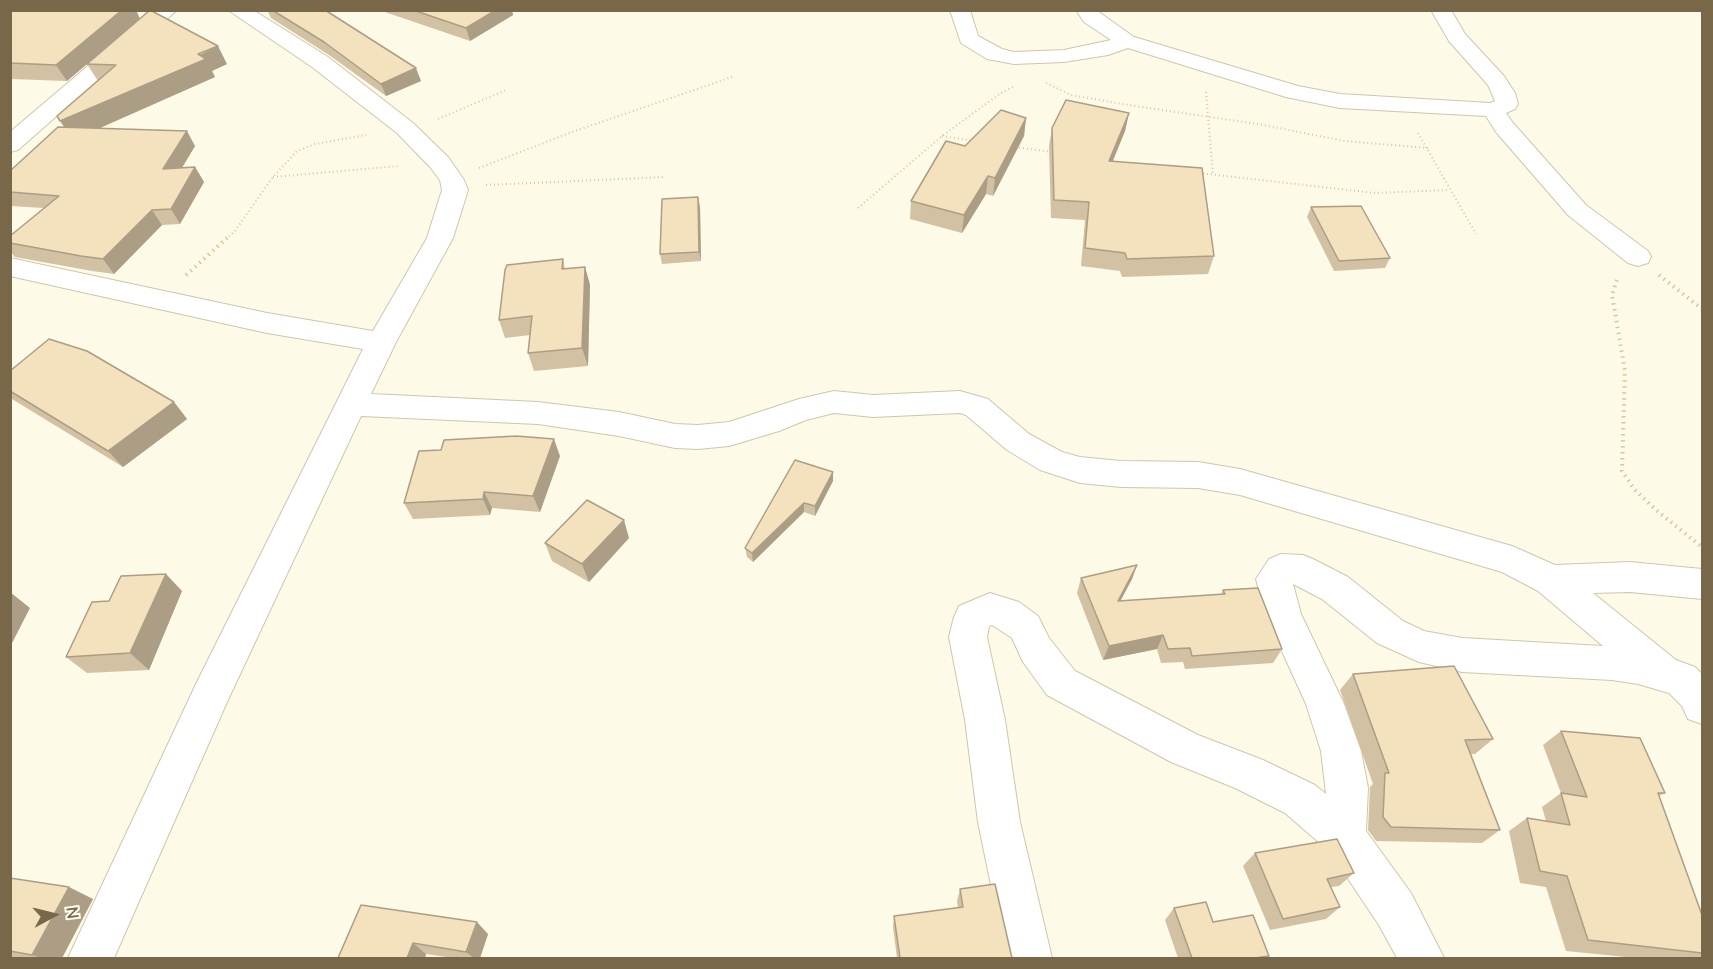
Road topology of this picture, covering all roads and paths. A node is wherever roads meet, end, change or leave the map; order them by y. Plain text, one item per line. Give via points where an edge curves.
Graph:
1 (166, 10) edge
2 (238, 10) edge
3 (960, 10) edge
4 (1086, 10) edge
5 (1441, 10) edge
6 (1128, 40) junction
7 (1039, 66) junction
8 (735, 76) dead end
9 (506, 90) dead end
10 (1395, 103) junction
11 (1493, 110) junction
12 (1208, 117) junction
13 (405, 128) junction
14 (942, 136) junction
15 (984, 142) edge
16 (10, 145) edge
17 (1004, 145) edge
18 (1428, 148) junction
19 (1060, 153) edge
20 (1190, 172) edge
21 (1213, 175) junction
22 (273, 177) junction
23 (448, 177) junction
24 (665, 177) dead end
25 (1449, 190) junction
26 (858, 208) dead end
27 (1476, 234) dead end
28 (1638, 257) junction
29 (10, 267) edge
30 (157, 298) junction
31 (1702, 309) edge
32 (381, 342) junction
33 (352, 404) junction
34 (1702, 548) edge
35 (1551, 580) junction
36 (1702, 584) edge
37 (1609, 630) junction
38 (1702, 668) edge
39 (1663, 673) junction
40 (1702, 706) edge
41 (1346, 837) junction
42 (91, 958) edge
43 (1029, 958) edge
44 (1421, 958) edge

1 - 16 street
2 - 13 street via 320,62
3 - 7 street via 968,39 980,48
4 - 6 street via 1091,18
5 - 11 street via 1456,37 1504,93 1507,104
6 - 7 street via 1108,49
6 - 10 street via 1294,92 1340,101
7 - 12 path via 1047,85 1071,94
7 - 14 path
8 - 23 path
9 - 13 path
10 - 11 street
10 - 18 path
11 - 28 street via 1577,210
12 - 18 path via 1344,141
12 - 21 path
13 - 22 path via 315,144 297,151
13 - 23 street
14 - 15 path
14 - 26 path
17 - 19 path
18 - 25 path
20 - 21 path
21 - 25 path via 1375,193
22 - 23 path
22 - 30 path via 235,231
23 - 24 path via 511,182
23 - 32 street via 440,238
25 - 27 path
28 - 31 path
28 - 34 path via 1621,273 1612,295 1625,371 1622,471 1634,489
29 - 30 street
30 - 32 street via 267,323
32 - 33 street
33 - 35 street via 538,413 698,437 729,434 834,402 873,406 960,402 977,407 1018,442 1051,461 1080,470 1198,475 1240,482 1512,560
33 - 42 street via 210,696
35 - 36 street via 1630,577
35 - 37 street
37 - 38 street via 1649,642
37 - 39 street
39 - 40 street via 1682,679 1699,696
39 - 41 street via 1612,663 1462,655 1419,646 1390,632 1335,588 1304,570 1281,570 1274,579 1283,615 1325,704 1341,751 1347,788
41 - 43 street via 1300,799 1185,749 1061,683 1036,651 1024,627 1006,613 990,609 972,617 968,637 985,720 999,822
41 - 44 street via 1395,909

